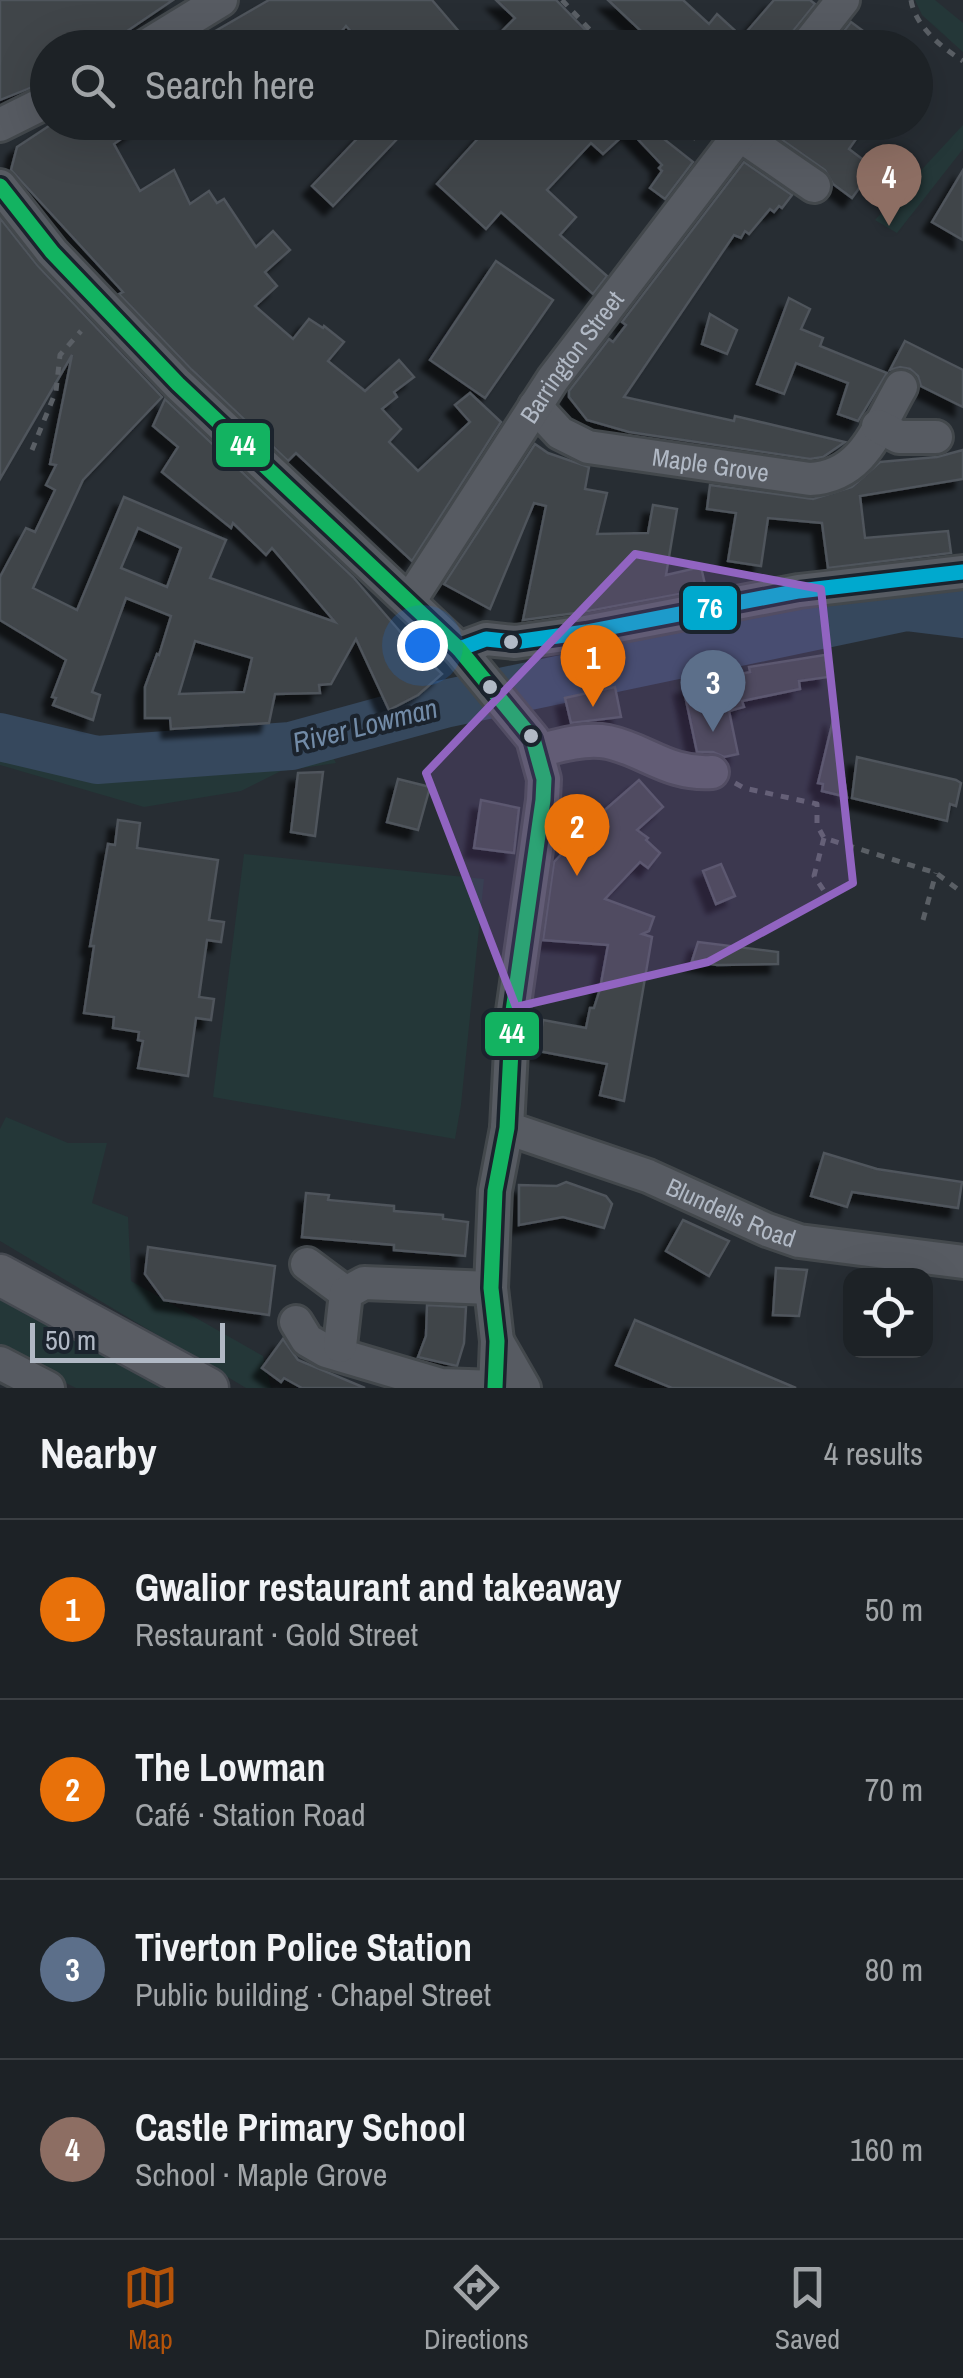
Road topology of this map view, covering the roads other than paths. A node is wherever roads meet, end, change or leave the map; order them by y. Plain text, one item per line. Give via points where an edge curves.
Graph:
1 (221, 0) edge
2 (843, 0) edge
3 (172, 30) edge
4 (820, 30) edge
5 (30, 110) edge
6 (0, 125) edge
7 (736, 140) edge
8 (759, 140) edge
9 (0, 186) edge
10 (814, 186) dead end
11 (901, 387) dead end
12 (534, 406) junction
13 (878, 426) junction
14 (936, 437) dead end
15 (963, 572) edge
16 (410, 600) junction
17 (459, 649) junction
18 (538, 751) junction
19 (712, 772) road end
20 (507, 1128) junction
21 (963, 1262) edge
22 (307, 1264) dead end
23 (0, 1274) edge
24 (491, 1288) junction
25 (346, 1293) junction
26 (296, 1322) dead end
27 (497, 1341) junction
28 (340, 1346) dead end
29 (0, 1363) edge
30 (48, 1388) edge
31 (208, 1388) edge
32 (495, 1388) edge
33 (524, 1388) edge

1 - 3 street
2 - 4 street
5 - 6 street
7 - 12 street, Barrington Street
8 - 10 street
9 - 16 street via 114,320
11 - 13 street, Maple Grove
12 - 13 street, Maple Grove via 560,433 588,447 810,479 851,467
12 - 16 street, Barrington Street
13 - 14 street via 899,437
15 - 17 street via 799,591 586,632 515,642 486,639
16 - 17 street
17 - 18 street
18 - 19 street via 608,742 678,769
18 - 20 street via 543,800 513,1010
20 - 21 street, Blundells Road via 648,1176 799,1241
20 - 24 street via 495,1191
22 - 25 street
23 - 31 main road
24 - 25 street via 364,1283
24 - 27 street
25 - 28 street
26 - 32 street via 326,1351 440,1384
27 - 32 street
27 - 33 street
29 - 30 street

